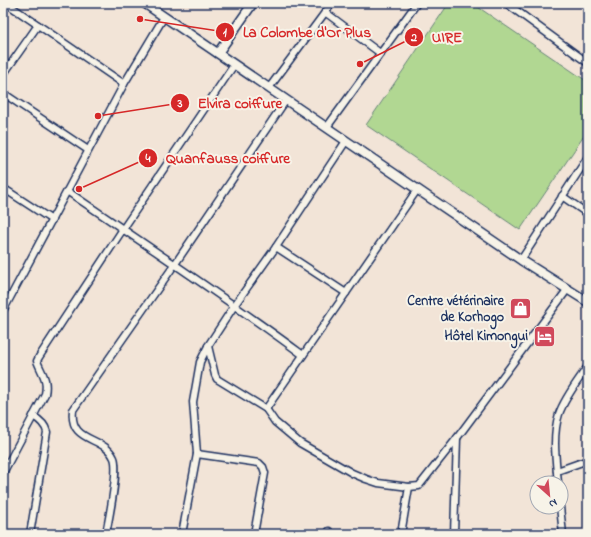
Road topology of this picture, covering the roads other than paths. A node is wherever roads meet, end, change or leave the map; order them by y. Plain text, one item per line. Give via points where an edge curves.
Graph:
1 (6, 3) edge
2 (144, 3) edge
3 (253, 3) edge
4 (332, 3) edge
5 (417, 3) edge
6 (506, 3) edge
7 (325, 12) junction
8 (164, 17) junction
9 (38, 25) junction
10 (218, 53) junction
11 (380, 53) junction
12 (588, 61) edge
13 (234, 65) junction
14 (3, 75) edge
15 (124, 84) junction
16 (269, 88) junction
17 (3, 93) edge
18 (286, 100) junction
19 (327, 127) junction
20 (346, 141) junction
21 (88, 150) junction
22 (588, 158) edge
23 (3, 188) edge
24 (417, 190) junction
25 (67, 192) junction
26 (562, 196) junction
27 (588, 214) edge
28 (52, 220) junction
29 (123, 229) junction
30 (276, 247) junction
31 (520, 260) junction
32 (176, 264) junction
33 (567, 290) junction
34 (346, 293) junction
35 (588, 302) edge
36 (234, 306) junction
37 (3, 311) edge
38 (208, 346) junction
39 (303, 356) junction
40 (588, 366) edge
41 (266, 409) junction
42 (33, 416) junction
43 (457, 438) junction
44 (197, 454) junction
45 (588, 460) edge
46 (557, 471) junction
47 (3, 473) edge
48 (557, 475) edge
49 (409, 487) junction
50 (561, 515) edge
51 (30, 534) edge
52 (106, 534) edge
53 (182, 534) edge
54 (254, 534) edge
55 (401, 534) edge
56 (454, 534) edge
57 (563, 534) edge

1 - 9 street
2 - 8 main road
3 - 10 main road
4 - 7 street
5 - 11 street
6 - 12 street
7 - 11 street
7 - 16 street
8 - 10 main road
8 - 15 street
9 - 14 street
9 - 15 street
10 - 13 main road
11 - 19 street
13 - 16 main road
13 - 29 street
15 - 21 street
16 - 18 main road
17 - 21 street
18 - 19 main road
18 - 32 street
19 - 20 main road
20 - 24 main road
20 - 30 street
21 - 25 street
22 - 26 street
23 - 28 street
24 - 31 main road
24 - 34 street
25 - 28 street
25 - 29 street
26 - 27 street
26 - 31 street
28 - 37 street
29 - 32 street
29 - 42 street via 37,361 47,385 46,394
30 - 34 street
30 - 36 street
31 - 33 main road
32 - 36 street
32 - 52 street via 73,410 72,418 80,434 109,450 116,464
33 - 35 main road
33 - 43 street
34 - 39 street
36 - 38 street
36 - 39 street
38 - 41 street via 217,379
38 - 44 street via 200,362 193,402
39 - 41 street
40 - 46 street via 563,404 558,418 555,433
41 - 49 street via 272,419 288,434 329,461 378,483
42 - 47 street
42 - 51 street via 43,423 47,432
43 - 49 street via 419,486
43 - 56 street
44 - 53 street
44 - 54 street via 250,461 263,467 265,473
45 - 46 street
46 - 48 street
49 - 55 street
50 - 57 street

